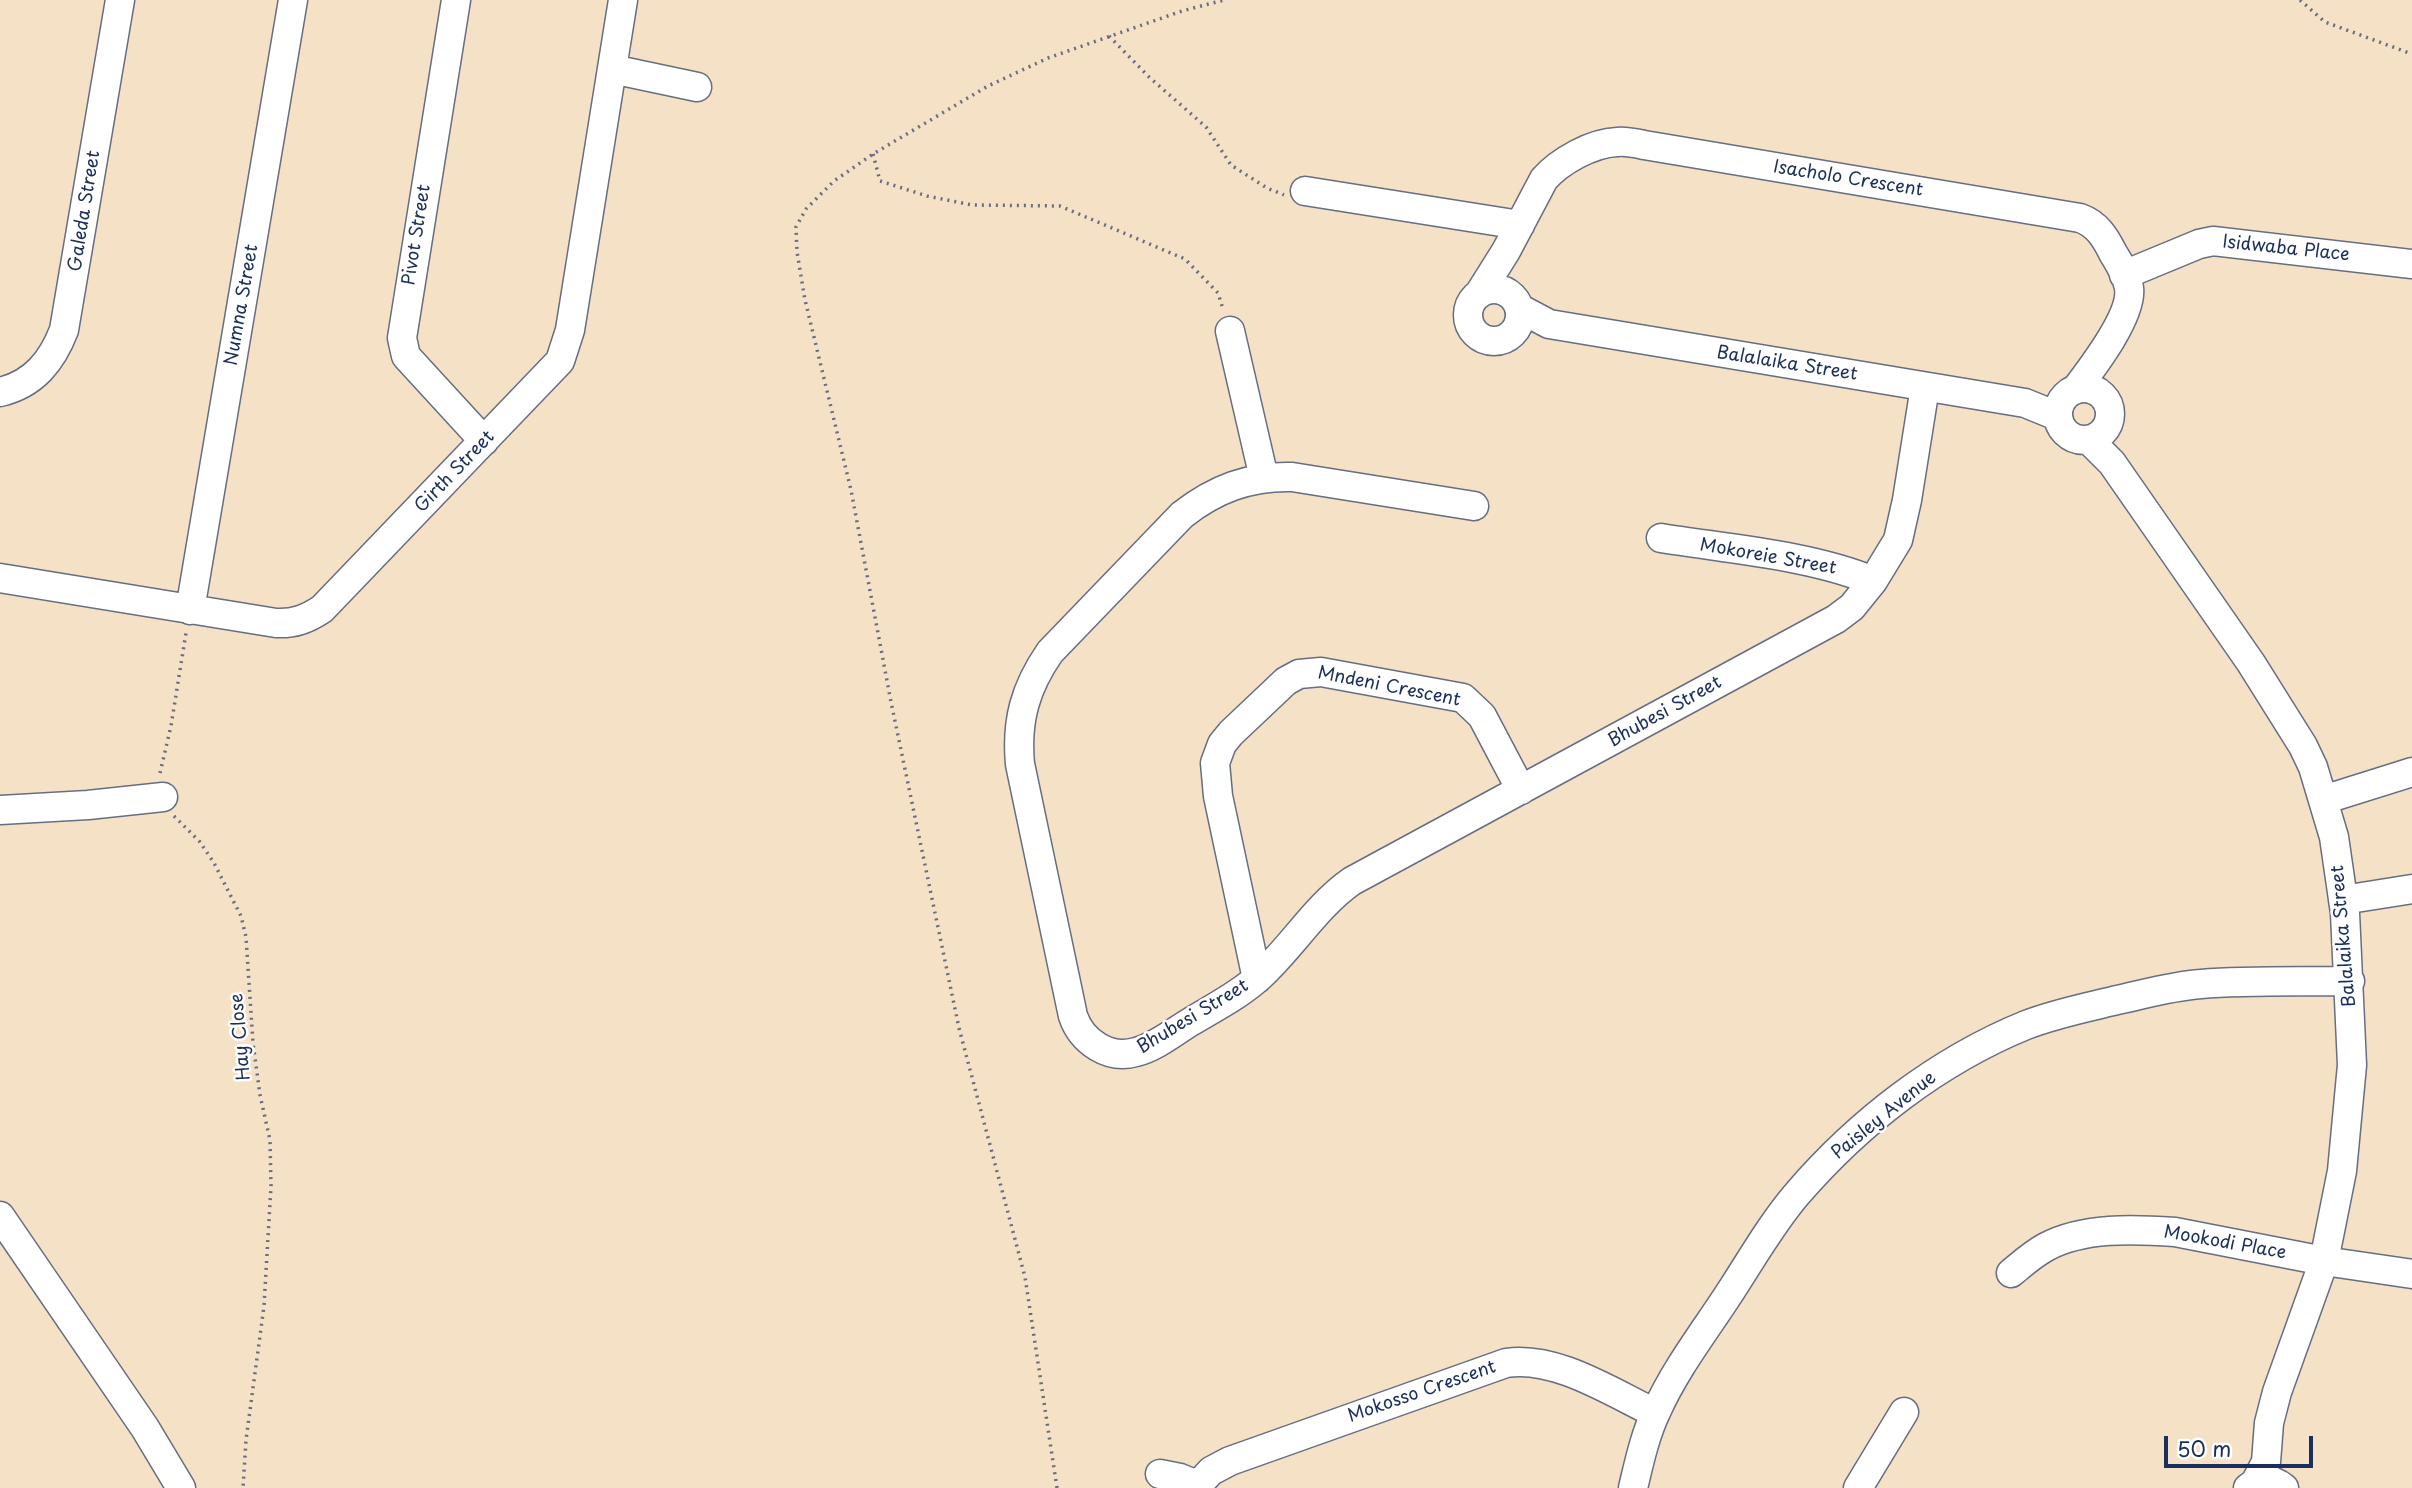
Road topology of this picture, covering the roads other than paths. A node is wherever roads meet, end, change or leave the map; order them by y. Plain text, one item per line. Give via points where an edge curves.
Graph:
1 (120, 0) edge
2 (293, 0) edge
3 (456, 0) edge
4 (623, 0) edge
5 (612, 69) junction
6 (697, 87) dead end
7 (1305, 191) road end
8 (1520, 225) junction
9 (2412, 264) edge
10 (2124, 275) junction
11 (1504, 306) joint
12 (1230, 331) road end
13 (1925, 387) junction
14 (0, 392) edge
15 (2074, 400) junction
16 (2098, 432) junction
17 (484, 441) junction
18 (1264, 478) junction
19 (1474, 506) dead end
20 (1661, 538) dead end
21 (0, 578) edge
22 (1873, 581) junction
23 (190, 610) junction
24 (2412, 772) edge
25 (1521, 790) junction
26 (163, 797) road end
27 (2323, 800) junction
28 (0, 810) edge
29 (2412, 890) edge
30 (2343, 900) junction
31 (1257, 979) junction
32 (2350, 981) junction
33 (0, 1216) edge
34 (2324, 1261) junction
35 (2011, 1273) dead end
36 (2412, 1274) edge
37 (1903, 1412) dead end
38 (1655, 1413) junction
39 (1160, 1475) dead end
40 (2266, 1481) edge
41 (1196, 1487) edge
42 (181, 1488) edge
43 (1633, 1488) edge
44 (1858, 1488) edge

1 - 14 street, Galeda Street via 64,330 48,363 37,374
2 - 23 street, Numna Street
3 - 17 street, Pivot Street via 401,338 406,356
4 - 5 street, Girth Street
5 - 6 street
5 - 17 street, Girth Street via 565,351 552,371
7 - 8 street
8 - 10 street, Isacholo Crescent via 1544,180 1557,166 1606,143 1623,142 2080,218 2104,237
8 - 11 street, Isacholo Crescent via 1506,251
9 - 10 street, Isidwaba Place via 2213,242
10 - 15 street, Isacholo Crescent via 2129,288 2126,307
11 - 13 street, Balalaika Street via 1549,324
12 - 18 street
13 - 15 street, Balalaika Street via 2025,403
13 - 22 street, Bhubesi Street via 1898,540
15 - 16 street, Balalaika Street via 2109,408
15 - 16 street via 2059,425 2080,440
16 - 27 street, Balalaika Street via 2112,463 2283,712 2313,767
17 - 23 street, Girth Street via 343,590 312,616 289,624
18 - 19 street, Bhubesi Street via 1292,477
18 - 31 street, Bhubesi Street via 1239,482 1199,501 1063,637 1027,691 1018,743 1071,1007 1085,1038 1113,1053 1135,1053
20 - 22 street, Mokoreie Street via 1794,560
21 - 23 street, Girth Street
22 - 25 street, Bhubesi Street via 1836,619
24 - 27 street
25 - 31 street, Bhubesi Street via 1342,888
25 - 31 street, Mndeni Crescent via 1482,716 1464,698 1321,672 1299,674 1286,681 1231,733 1215,763
26 - 28 street
27 - 30 street, Balalaika Street
29 - 30 street
30 - 32 street, Balalaika Street
32 - 34 street, Balalaika Street via 2351,1097
32 - 38 street, Paisley Avenue via 2201,984 2078,1009 2006,1034 1919,1083 1850,1138 1796,1196
33 - 42 street
34 - 35 street, Mookodi Place via 2175,1232 2132,1231 2068,1238 2046,1247
34 - 36 street, Mookodi Place
34 - 40 street, Balalaika Street via 2277,1392 2269,1423
37 - 44 street
38 - 41 street, Mokosso Crescent via 1554,1366 1506,1363 1230,1461 1211,1471
38 - 43 street, Paisley Avenue
39 - 41 street

